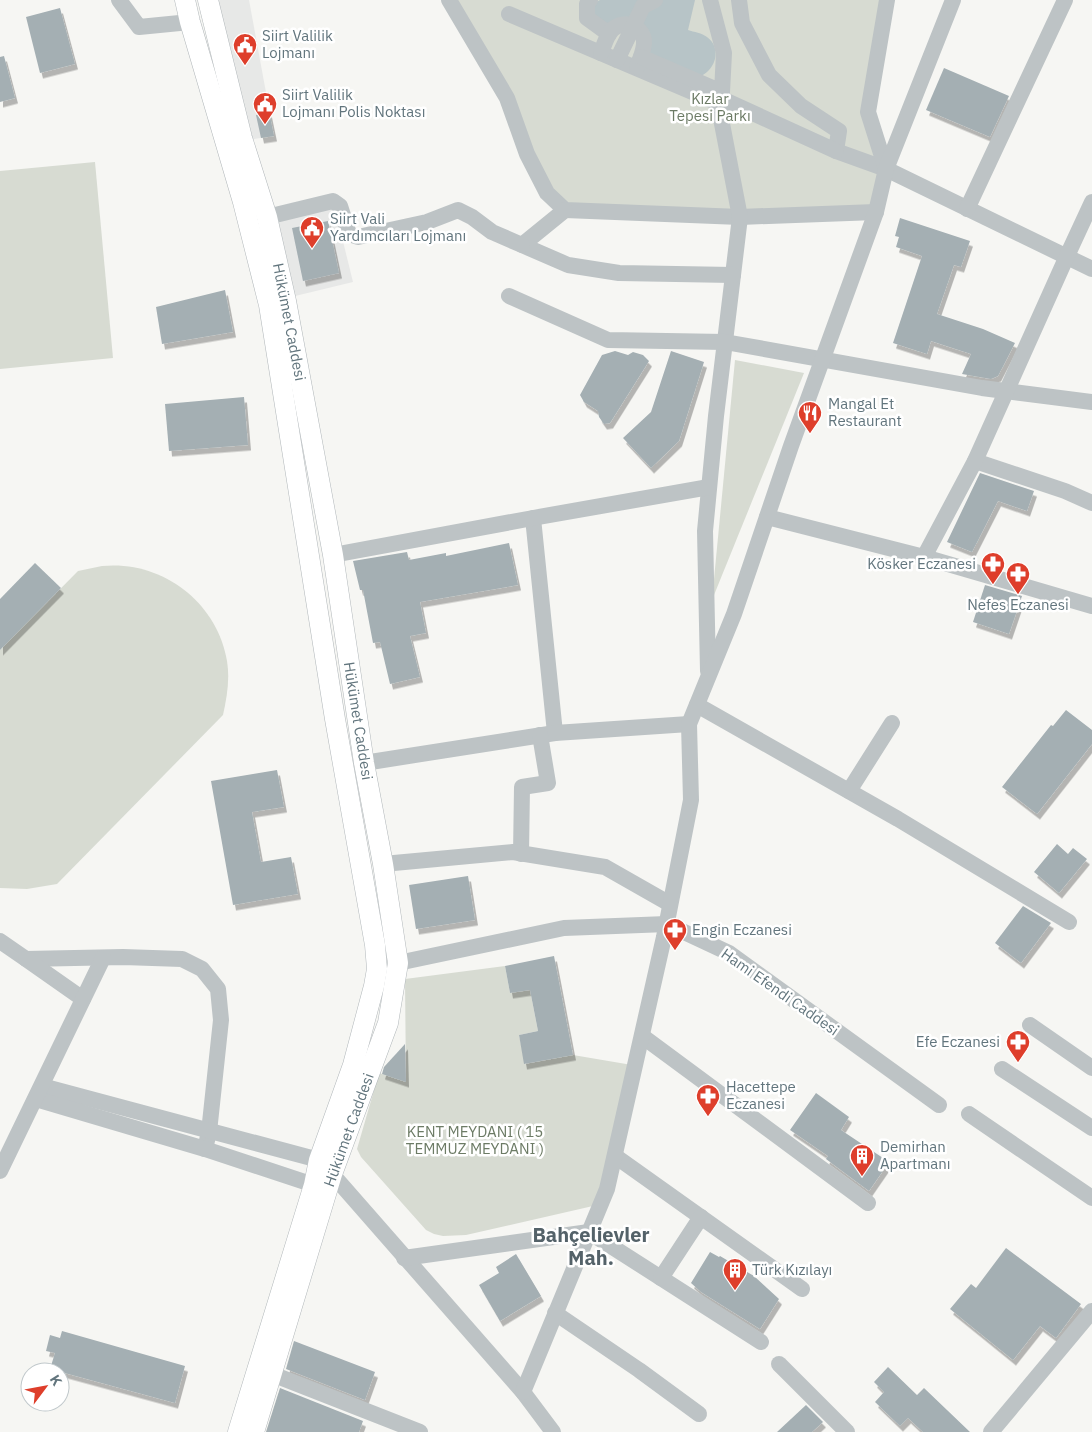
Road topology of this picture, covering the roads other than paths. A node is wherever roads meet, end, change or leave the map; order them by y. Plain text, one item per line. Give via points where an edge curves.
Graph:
1 (119, 0) edge
2 (185, 0) edge
3 (208, 0) edge
4 (449, 0) edge
5 (576, 0) edge
6 (590, 0) edge
7 (655, 0) edge
8 (710, 0) edge
9 (739, 0) edge
10 (887, 0) edge
11 (953, 0) edge
12 (1065, 0) edge
13 (509, 14) dead end
14 (587, 18) junction
15 (190, 22) junction
16 (633, 26) junction
17 (609, 34) junction
18 (601, 53) junction
19 (617, 60) junction
20 (639, 63) junction
21 (720, 98) junction
22 (836, 151) junction
23 (886, 169) junction
24 (1092, 202) edge
25 (967, 209) junction
26 (565, 210) junction
27 (876, 212) junction
28 (267, 217) junction
29 (740, 217) junction
30 (522, 244) junction
31 (1067, 256) junction
32 (1092, 269) edge
33 (733, 274) junction
34 (509, 296) dead end
35 (725, 342) junction
36 (822, 360) junction
37 (1006, 391) junction
38 (1092, 402) edge
39 (975, 461) junction
40 (709, 487) junction
41 (1092, 503) edge
42 (767, 517) junction
43 (533, 518) junction
44 (333, 555) junction
45 (924, 557) junction
46 (1092, 606) edge
47 (708, 679) junction
48 (697, 705) junction
49 (892, 723) dead end
50 (689, 724) junction
51 (548, 734) junction
52 (364, 763) junction
53 (849, 791) junction
54 (521, 854) junction
55 (384, 864) junction
56 (670, 904) junction
57 (1068, 922) dead end
58 (667, 924) junction
59 (0, 941) edge
60 (103, 958) junction
61 (26, 959) junction
62 (398, 962) junction
63 (82, 999) junction
64 (1030, 1025) dead end
65 (642, 1036) junction
66 (1092, 1068) edge
67 (1002, 1069) dead end
68 (39, 1092) junction
69 (938, 1105) dead end
70 (969, 1114) dead end
71 (1092, 1128) edge
72 (209, 1132) junction
73 (205, 1149) junction
74 (615, 1156) junction
75 (326, 1167) junction
76 (0, 1171) edge
77 (314, 1185) junction
78 (1091, 1195) edge
79 (868, 1202) dead end
80 (701, 1217) junction
81 (589, 1232) junction
82 (404, 1258) junction
83 (661, 1278) junction
84 (802, 1290) dead end
85 (1092, 1311) edge
86 (555, 1313) junction
87 (761, 1342) dead end
88 (779, 1364) dead end
89 (272, 1374) junction
90 (523, 1392) junction
91 (699, 1414) dead end
92 (238, 1432) edge
93 (254, 1432) edge
94 (420, 1432) edge
95 (552, 1432) edge
96 (847, 1432) edge
97 (991, 1432) edge

1 - 15 street via 139,27
2 - 15 main road
3 - 28 main road, Hükümet Caddesi via 242,138
4 - 26 street via 507,98 527,154 547,193
5 - 14 street
6 - 14 street
7 - 16 street via 643,6
8 - 21 street via 724,53
9 - 22 street via 742,23 769,74 801,106 839,131
10 - 23 street via 868,112
11 - 23 street
12 - 25 street
13 - 18 street
14 - 17 street
15 - 75 main road via 243,202 269,305 335,719 375,945 377,969 372,994
16 - 17 street via 624,24
16 - 19 street
16 - 20 street via 640,31 644,43
17 - 18 street
18 - 19 street
19 - 20 street
20 - 21 street
21 - 22 street
21 - 29 street
22 - 23 street
23 - 25 street
23 - 27 street
24 - 31 street
25 - 31 street
26 - 29 street
26 - 30 street
27 - 29 street
27 - 36 street
28 - 30 street via 333,200 340,206 349,234 358,238 427,222 458,210 492,232
28 - 44 main road, Hükümet Caddesi via 286,300
29 - 33 street
30 - 33 street via 568,265 619,273
31 - 32 street
31 - 37 street
33 - 35 street
34 - 35 street via 608,340
35 - 36 street
35 - 40 street
36 - 37 street
36 - 42 street
37 - 38 street
37 - 39 street
39 - 41 street
39 - 45 street
40 - 43 street
40 - 47 street via 705,531
42 - 45 street
42 - 47 street
43 - 44 street
43 - 51 street
44 - 52 main road, Hükümet Caddesi
45 - 46 street
47 - 48 street
48 - 50 street
48 - 53 street
49 - 53 street
50 - 51 street
50 - 56 street via 691,800
51 - 52 street
51 - 54 street via 548,783 522,787
52 - 55 main road, Hükümet Caddesi
53 - 57 street
54 - 55 street via 513,852
54 - 56 street via 605,867
55 - 62 main road, Hükümet Caddesi
56 - 58 street
58 - 62 street, Hami Efendi Caddesi via 564,928
58 - 65 street
58 - 69 street, Hami Efendi Caddesi via 728,953
59 - 61 street
60 - 61 street
60 - 63 street
60 - 72 street via 182,959 202,969 218,989 221,1020
61 - 63 street
62 - 75 main road, Hükümet Caddesi via 388,1023
63 - 68 street
64 - 66 street
65 - 74 street
65 - 79 street
67 - 71 street
68 - 72 street
68 - 73 street
68 - 76 street
70 - 78 street
72 - 73 street
72 - 75 street
73 - 77 street
74 - 80 street
74 - 81 street via 607,1189
75 - 77 main road
75 - 82 street
75 - 89 main road, Hükümet Caddesi
77 - 92 main road
80 - 83 street
80 - 84 street
81 - 82 street
81 - 83 street
81 - 86 street
82 - 90 street
83 - 87 street
85 - 97 street
86 - 90 street
86 - 91 street
88 - 96 street
89 - 93 main road, Hükümet Caddesi
89 - 94 street
90 - 95 street

